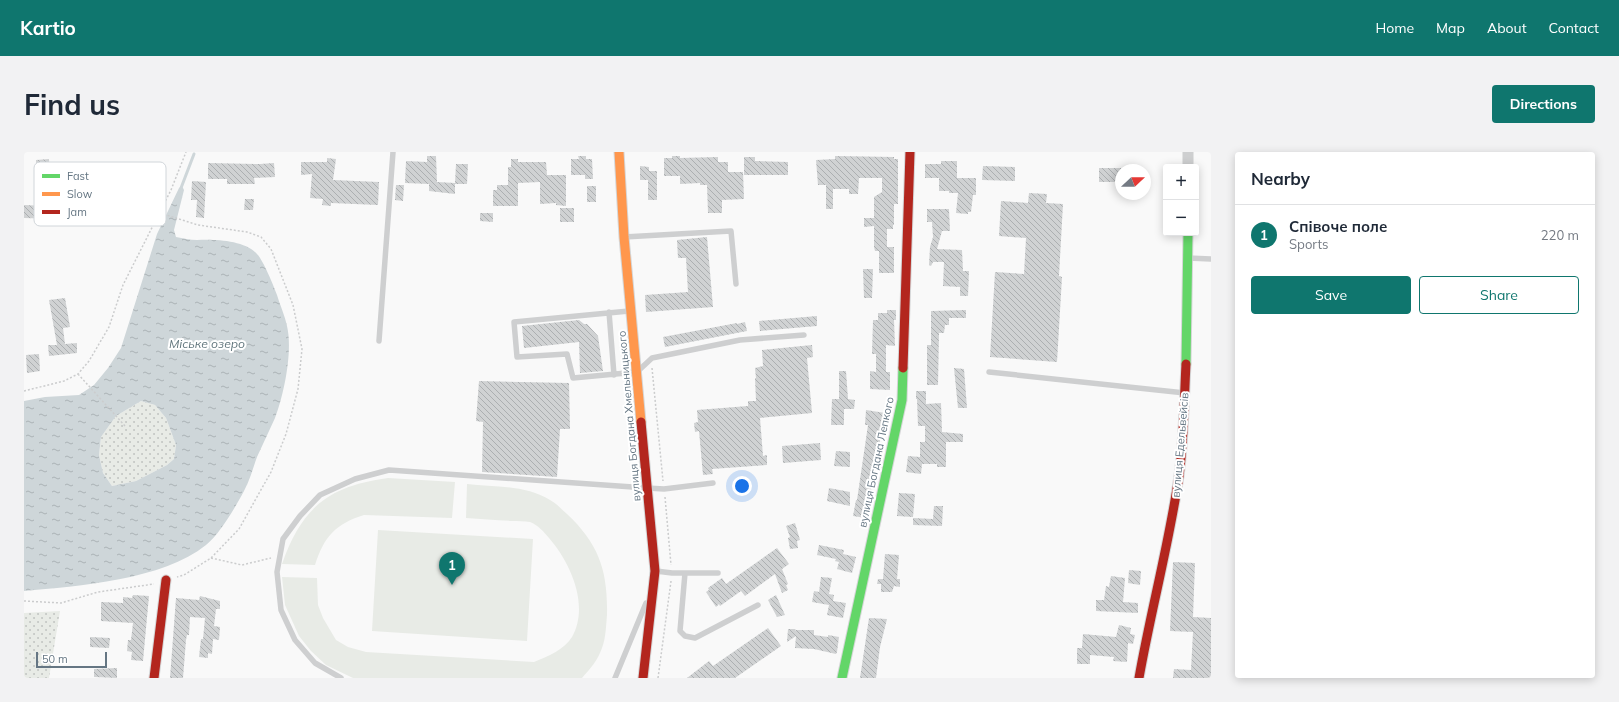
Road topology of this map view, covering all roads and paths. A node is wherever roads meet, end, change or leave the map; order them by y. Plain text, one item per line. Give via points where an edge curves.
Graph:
1 (186, 152) edge
2 (393, 152) edge
3 (619, 152) edge
4 (910, 152) edge
5 (1188, 152) edge
6 (1188, 164) edge
7 (166, 201) edge
8 (166, 215) edge
9 (153, 226) edge
10 (1188, 236) edge
11 (624, 238) junction
12 (1188, 258) junction
13 (1211, 259) edge
14 (736, 284) dead end
15 (631, 311) junction
16 (609, 312) junction
17 (804, 335) dead end
18 (379, 341) dead end
19 (637, 372) junction
20 (989, 372) dead end
21 (78, 374) junction
22 (614, 375) junction
23 (24, 391) edge
24 (1185, 393) junction
25 (126, 426) dead end
26 (713, 483) dead end
27 (647, 488) junction
28 (280, 555) junction
29 (211, 558) junction
30 (655, 571) junction
31 (685, 573) junction
32 (718, 574) dead end
33 (166, 580) junction
34 (654, 582) junction
35 (24, 601) edge
36 (758, 605) dead end
37 (154, 678) edge
38 (342, 678) edge
39 (615, 678) edge
40 (643, 678) edge
41 (842, 678) edge
42 (1139, 678) edge

1 - 7 path
2 - 18 lane
3 - 11 street, вулиця Богдана Хмельницького
4 - 41 street, вулиця Богдана Лепкого via 902,400
5 - 6 street
8 - 29 path via 198,226 246,232 261,237 271,250 293,305 302,349 298,389 286,434 271,472 239,529
9 - 21 path via 123,285 109,327 89,361
10 - 12 street, вулиця Едельвейсів
11 - 14 lane via 731,231
11 - 15 street, вулиця Богдана Хмельницького
12 - 13 lane
12 - 24 street, вулиця Едельвейсів
15 - 16 lane
15 - 19 street, вулиця Богдана Хмельницького
16 - 22 lane
16 - 22 lane via 514,322 517,357 567,354 573,378
17 - 19 lane via 740,340 652,358
19 - 22 lane
19 - 27 street, вулиця Богдана Хмельницького
20 - 24 lane
21 - 23 path via 64,381
21 - 25 path
24 - 42 street, вулиця Едельвейсів via 1179,479
26 - 27 lane via 664,489
27 - 28 lane via 389,470 355,478 320,495 283,539
27 - 30 street, вулиця Богдана Хмельницького
28 - 29 path via 242,565
28 - 38 lane via 276,572 281,610 295,640 315,664
29 - 33 path via 184,575
30 - 31 lane
30 - 34 street, вулиця Богдана Хмельницького
31 - 32 lane
31 - 36 lane via 680,631 685,636 695,638
33 - 35 path via 146,586 98,592 61,603
33 - 37 street
34 - 39 lane
34 - 40 street, вулиця Богдана Хмельницького

